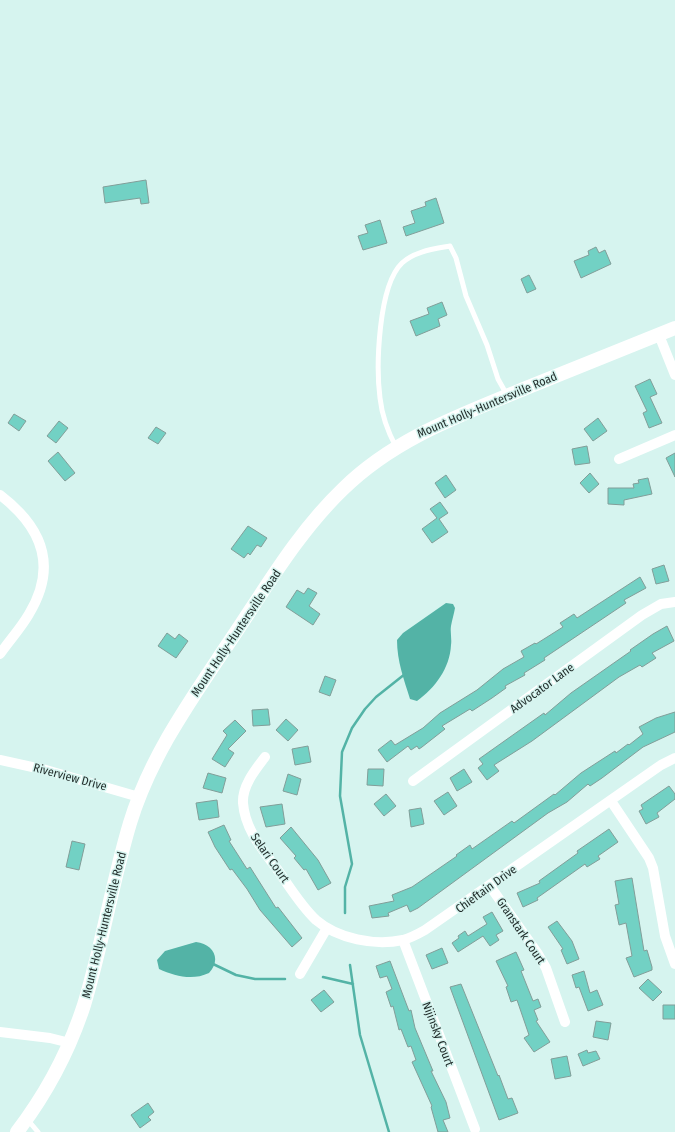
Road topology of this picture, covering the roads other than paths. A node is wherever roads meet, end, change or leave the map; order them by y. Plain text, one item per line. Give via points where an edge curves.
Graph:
1 (675, 328) edge
2 (659, 335) junction
3 (675, 375) edge
4 (507, 396) junction
5 (675, 435) edge
6 (396, 447) junction
7 (619, 459) dead end
8 (0, 495) edge
9 (675, 602) edge
10 (0, 654) edge
11 (265, 757) dead end
12 (675, 758) edge
13 (0, 760) edge
14 (412, 781) dead end
15 (139, 797) junction
16 (611, 801) junction
17 (490, 886) junction
18 (327, 928) junction
19 (403, 940) junction
20 (675, 964) edge
21 (300, 974) dead end
22 (565, 1022) dead end
23 (0, 1032) edge
24 (70, 1043) junction
25 (26, 1119) junction
26 (475, 1129) dead end
27 (17, 1132) edge
28 (38, 1132) edge

1 - 2 main road, Mount Holly-Huntersville Road
2 - 3 street
2 - 4 main road, Mount Holly-Huntersville Road
4 - 6 main road, Mount Holly-Huntersville Road via 435,426
4 - 6 lane via 466,296 456,258 450,246 418,253 408,258 397,269 380,325 380,397 389,434
5 - 7 street
6 - 15 main road, Mount Holly-Huntersville Road via 373,462 345,487 295,546 177,721
8 - 10 street via 18,510 34,529 45,568 42,587 29,616
9 - 14 street, Advocator Lane via 661,604 642,616
11 - 18 street, Selari Court via 250,778 243,802 247,826 310,913
12 - 16 street, Chieftain Drive via 660,765
13 - 15 street, Riverview Drive via 46,770
15 - 24 main road, Mount Holly-Huntersville Road via 122,850 85,1000
16 - 17 street, Chieftain Drive
16 - 20 street via 650,858 665,936
17 - 19 street, Chieftain Drive via 425,930
17 - 22 street, Granstark Court via 546,968
18 - 19 street, Chieftain Drive via 342,935 370,941
18 - 21 street
19 - 26 street, Nijinsky Court
23 - 24 street
24 - 25 main road, Mount Holly-Huntersville Road via 53,1077
25 - 27 main road, Mount Holly-Huntersville Road
25 - 28 lane

